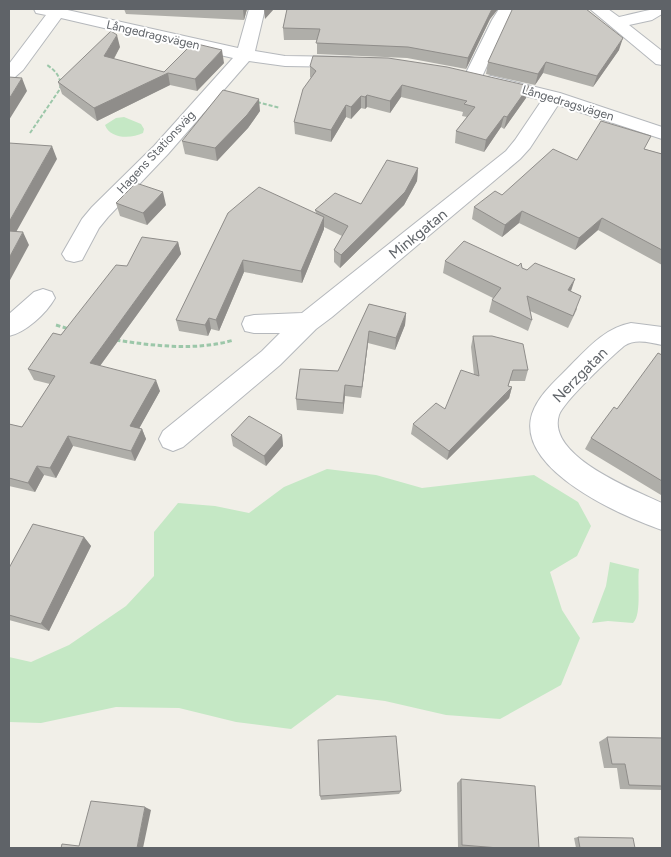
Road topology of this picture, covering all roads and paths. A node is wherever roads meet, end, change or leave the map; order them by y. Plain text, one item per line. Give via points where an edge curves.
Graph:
1 (256, 9) edge
2 (513, 9) edge
3 (598, 9) edge
4 (658, 9) edge
5 (49, 11) edge
6 (615, 22) junction
7 (245, 55) junction
8 (22, 58) junction
9 (662, 60) edge
10 (368, 62) edge
11 (9, 73) edge
12 (553, 97) junction
13 (256, 102) edge
14 (280, 108) dead end
15 (30, 132) dead end
16 (662, 133) edge
17 (74, 254) dead end
18 (42, 298) dead end
19 (16, 322) edge
20 (307, 322) junction
21 (254, 324) joint
22 (77, 332) edge
23 (662, 336) edge
24 (110, 338) edge
25 (173, 439) dead end
26 (662, 518) edge

1 - 7 street
2 - 12 street, Långedragsvägen via 505,13 464,75
3 - 6 street
4 - 6 street via 646,16
5 - 7 street, Långedragsvägen
5 - 8 street
6 - 9 street
7 - 10 street, Långedragsvägen via 285,61
7 - 17 street, Hagens Stationsväg via 162,150 100,212
8 - 11 street
8 - 15 path via 43,62 54,69 60,79 60,88
12 - 16 street, Långedragsvägen
12 - 20 street, Minkgatan via 513,156
13 - 14 path
18 - 19 street
19 - 22 path
20 - 21 street
20 - 25 street, Minkgatan via 271,358
21 - 24 path via 229,342 162,345
23 - 26 street, Nerzgatan via 632,332 620,335 569,383 549,407 544,421 546,434 556,454 577,472

